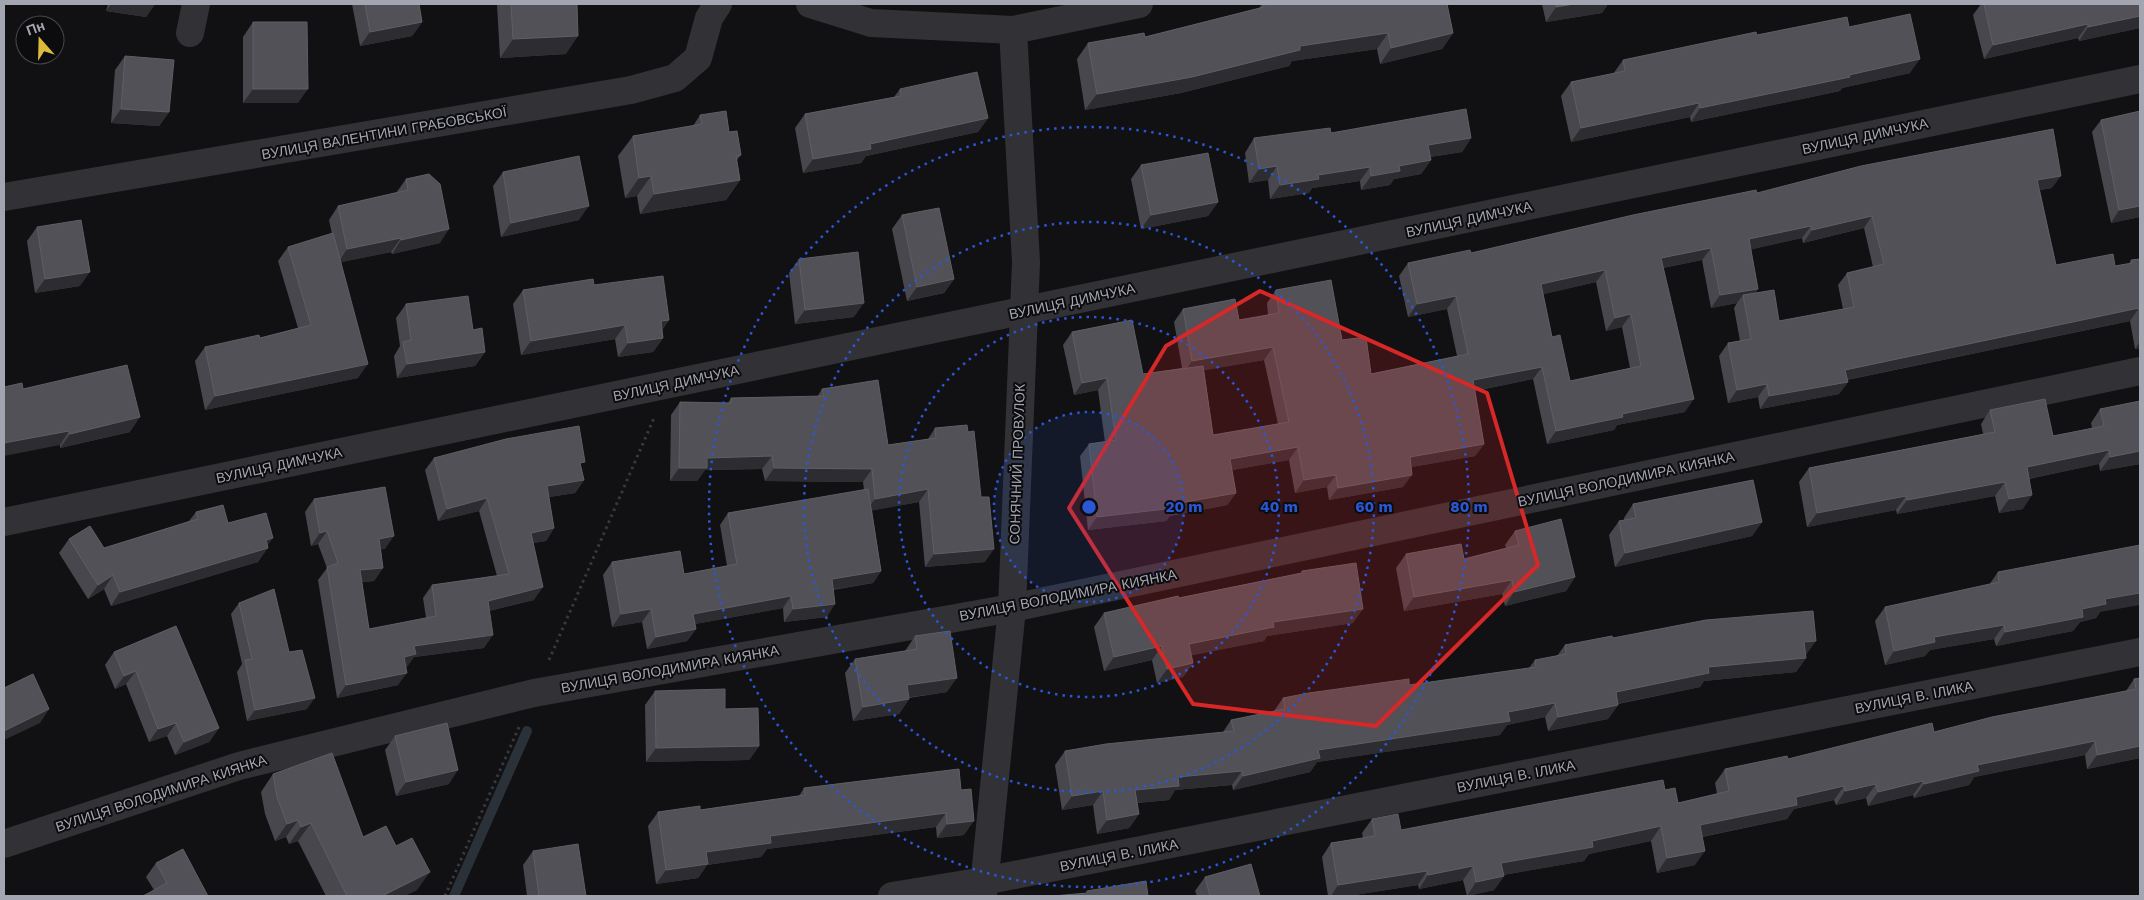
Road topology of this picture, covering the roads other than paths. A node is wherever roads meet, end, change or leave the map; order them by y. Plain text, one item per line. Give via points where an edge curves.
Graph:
1 (196, 4) edge
2 (718, 4) edge
3 (810, 4) edge
4 (1139, 4) edge
5 (1012, 30) junction
6 (190, 33) dead end
7 (2140, 79) edge
8 (4, 197) edge
9 (1023, 311) junction
10 (2140, 371) edge
11 (4, 522) edge
12 (1012, 608) junction
13 (2140, 652) edge
14 (4, 844) edge
15 (984, 889) edge
16 (892, 896) edge

1 - 6 street
2 - 8 street, ВУЛИЦЯ ВАЛЕНТИНИ ГРАБОВСЬКОЇ via 709,18 698,58 675,78 640,88
3 - 5 street via 871,23
4 - 5 street
5 - 9 street, СОНЯЧНИЙ ПРОВУЛОК via 1026,262
7 - 9 street, ВУЛИЦЯ ДИМЧУКА
9 - 11 street, ВУЛИЦЯ ДИМЧУКА
9 - 12 street, СОНЯЧНИЙ ПРОВУЛОК
10 - 12 street, ВУЛИЦЯ ВОЛОДИМИРА КИЯНКА
12 - 14 street, ВУЛИЦЯ ВОЛОДИМИРА КИЯНКА via 534,693 239,766
12 - 15 street, СОНЯЧНИЙ ПРОВУЛОК
13 - 15 street, ВУЛИЦЯ В. ІЛИКА
15 - 16 street, ВУЛИЦЯ В. ІЛИКА

